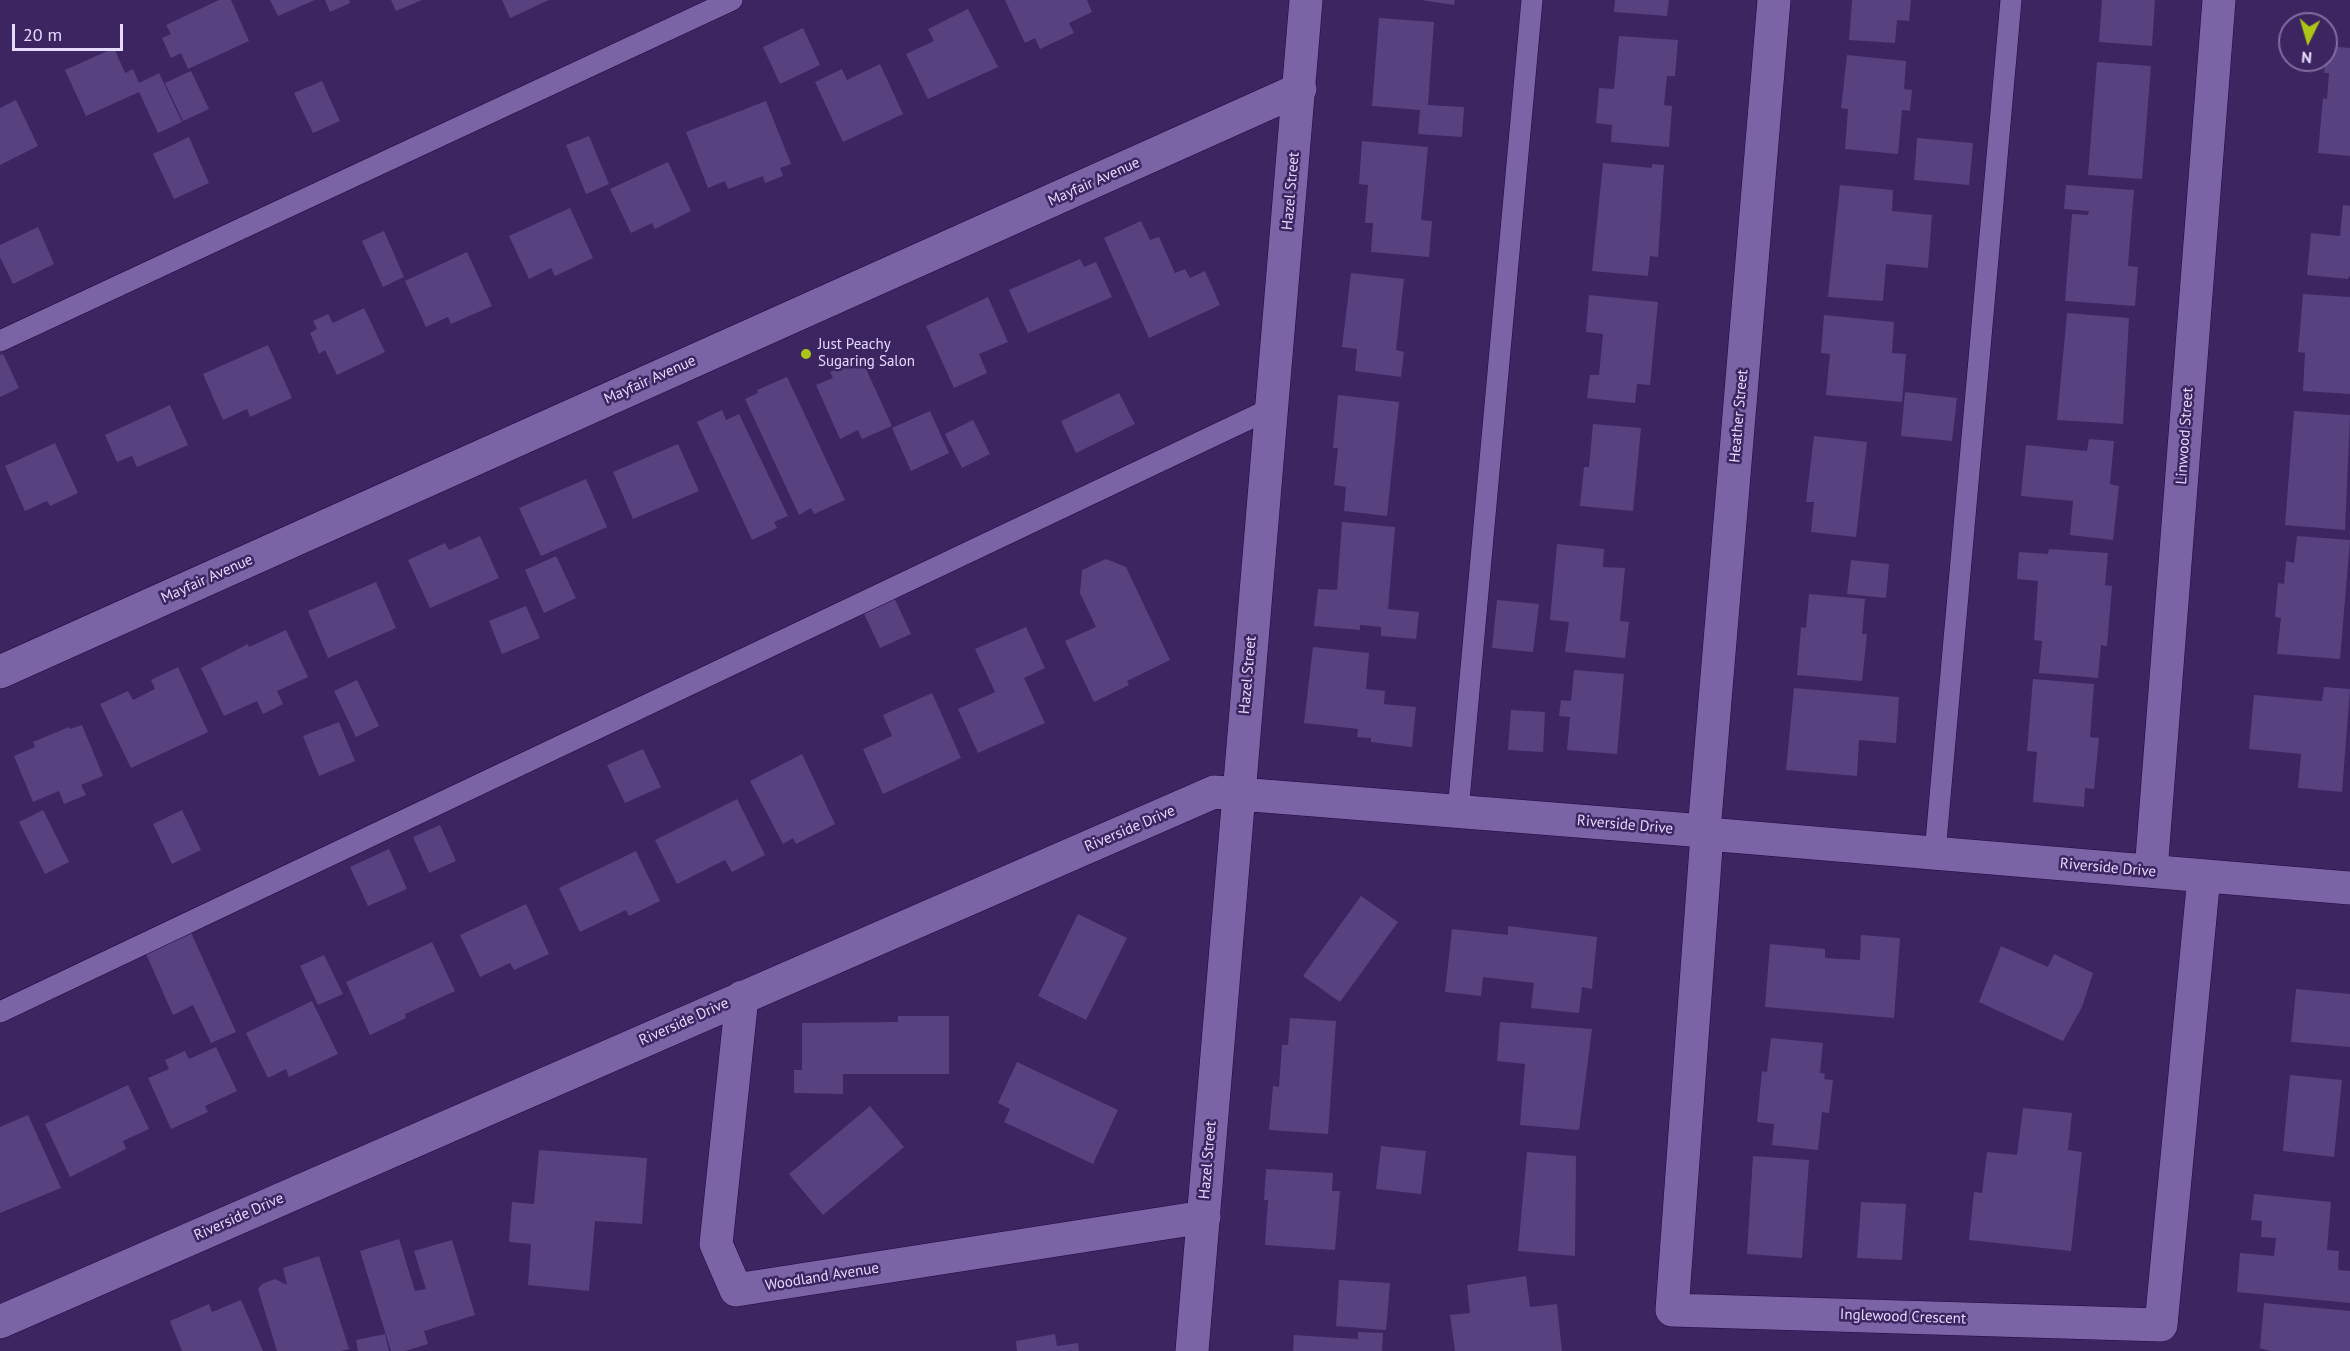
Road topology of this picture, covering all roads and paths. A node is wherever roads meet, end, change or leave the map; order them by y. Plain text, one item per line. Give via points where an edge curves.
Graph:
1 (732, 0) edge
2 (1306, 0) edge
3 (1532, 0) edge
4 (1774, 0) edge
5 (2012, 0) edge
6 (2219, 0) edge
7 (1300, 89) junction
8 (0, 341) edge
9 (1272, 408) junction
10 (0, 672) edge
11 (1238, 793) junction
12 (1458, 812) junction
13 (1705, 832) junction
14 (1935, 853) junction
15 (2151, 871) junction
16 (2204, 876) junction
17 (2350, 888) edge
18 (742, 997) junction
19 (0, 1012) edge
20 (1203, 1217) junction
21 (0, 1322) edge
22 (1192, 1351) edge

1 - 8 lane
2 - 7 street, Hazel Street
3 - 12 lane
4 - 13 street, Heather Street
5 - 14 lane
6 - 15 street, Linwood Street
7 - 9 street, Hazel Street
7 - 10 street, Mayfair Avenue
9 - 11 street, Hazel Street
9 - 19 lane
11 - 12 street, Riverside Drive
11 - 18 street, Riverside Drive via 1214,792
11 - 20 street, Hazel Street
12 - 13 street, Riverside Drive
13 - 14 street, Riverside Drive
13 - 16 street, Inglewood Crescent via 1672,1310 2161,1325
14 - 15 street, Riverside Drive
15 - 16 street, Riverside Drive
16 - 17 street, Riverside Drive
18 - 20 street, Woodland Avenue via 716,1244 736,1290
18 - 21 street, Riverside Drive
20 - 22 street, Hazel Street

